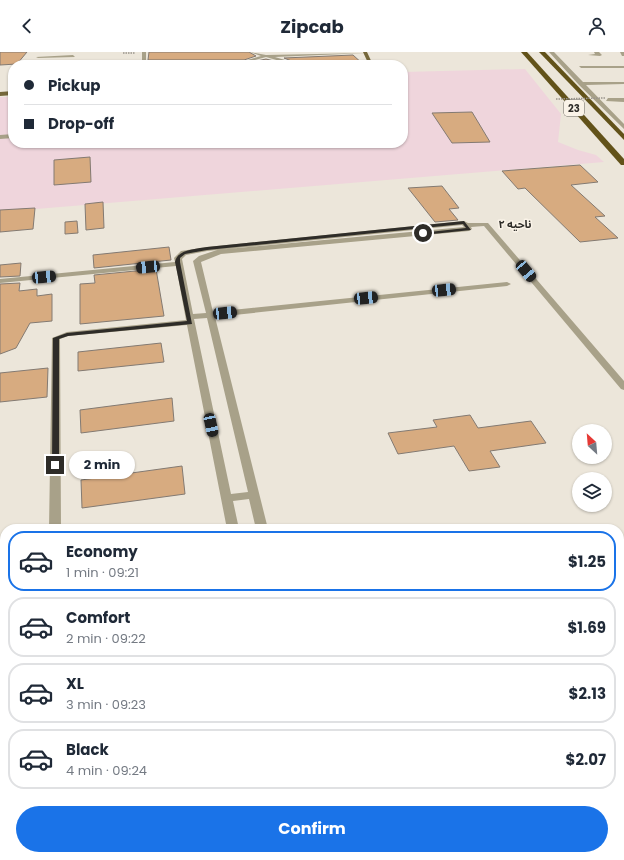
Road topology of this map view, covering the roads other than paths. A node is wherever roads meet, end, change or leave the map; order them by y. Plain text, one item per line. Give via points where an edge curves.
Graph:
1 (252, 52) edge
2 (365, 52) edge
3 (524, 52) edge
4 (542, 52) edge
5 (551, 52) edge
6 (596, 52) edge
7 (622, 52) edge
8 (55, 54) edge
9 (590, 55) dead end
10 (624, 55) edge
11 (73, 56) dead end
12 (265, 56) junction
13 (38, 57) dead end
14 (251, 60) edge
15 (280, 60) edge
16 (598, 64) junction
17 (581, 67) dead end
18 (621, 67) edge
19 (600, 73) dead end
20 (624, 83) edge
21 (581, 84) junction
22 (607, 99) road end
23 (624, 100) edge
24 (623, 126) edge
25 (624, 138) edge
26 (624, 164) edge
27 (466, 226) junction
28 (178, 264) junction
29 (0, 281) edge
30 (507, 284) dead end
31 (209, 315) junction
32 (189, 320) junction
33 (624, 387) edge
34 (253, 495) junction
35 (227, 498) junction
36 (55, 524) edge
37 (232, 524) edge
38 (261, 524) edge

1 - 12 street
2 - 12 street
3 - 26 highway, 23
4 - 25 highway, 23
5 - 21 street
6 - 9 street via 600,55
7 - 10 street
8 - 11 street
8 - 13 street
12 - 14 street
12 - 15 street
16 - 17 street
16 - 18 street
16 - 19 street
20 - 21 street
21 - 24 street
22 - 23 street
27 - 28 street via 464,223 207,248 184,253 178,258
27 - 31 street via 470,229 220,252 202,258 197,264
27 - 33 street via 486,224
28 - 29 street
28 - 32 street
30 - 31 street
31 - 32 street
31 - 34 street
32 - 35 street
32 - 36 street via 67,334 56,338
34 - 35 street
34 - 38 street
35 - 37 street

